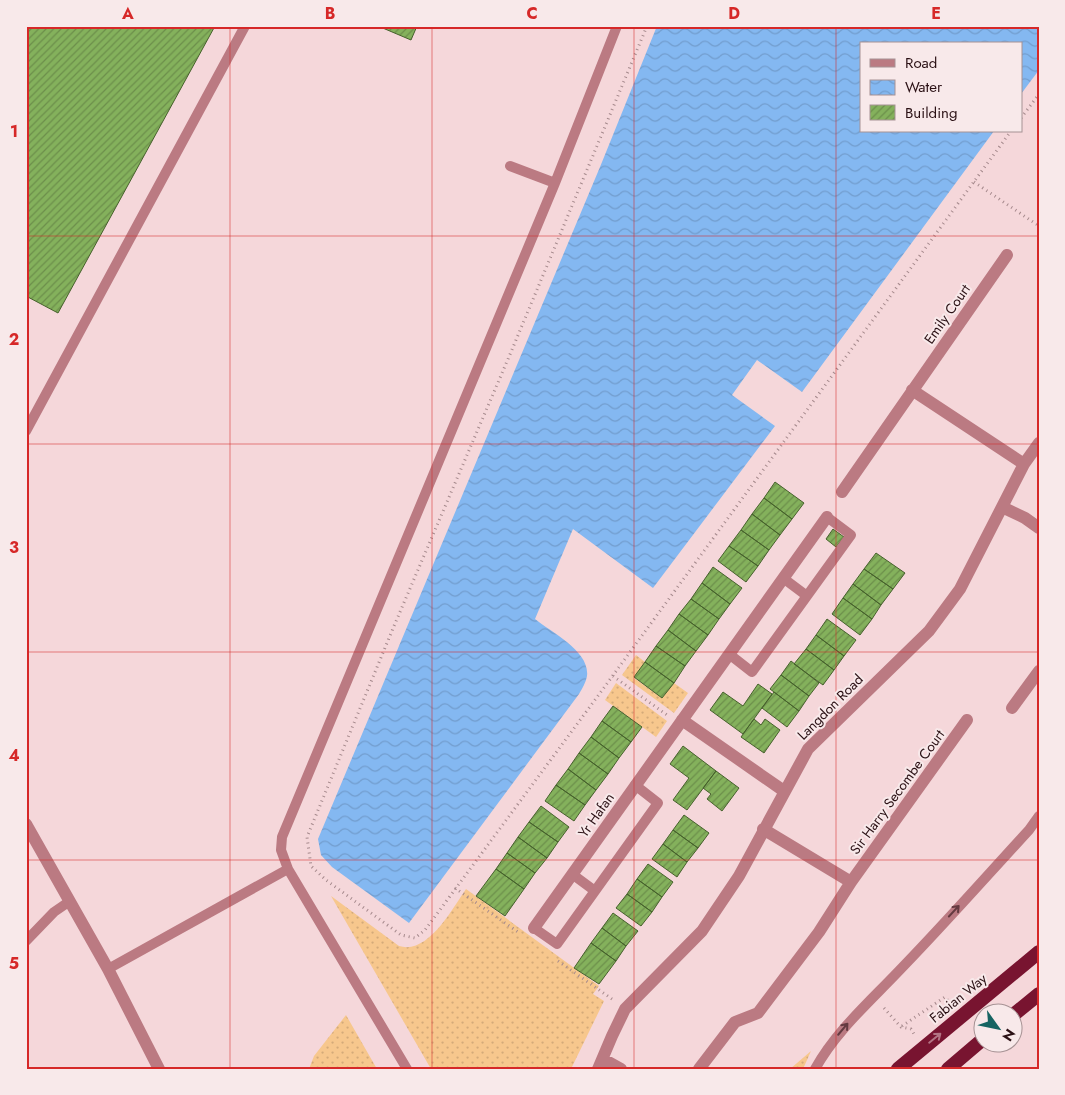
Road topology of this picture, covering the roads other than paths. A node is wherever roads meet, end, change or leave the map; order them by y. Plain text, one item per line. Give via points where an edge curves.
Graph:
1 (245, 26) edge
2 (617, 26) edge
3 (510, 166) dead end
4 (555, 183) junction
5 (1007, 255) dead end
6 (912, 390) junction
7 (26, 432) edge
8 (1039, 443) edge
9 (1024, 464) junction
10 (842, 492) dead end
11 (1002, 507) junction
12 (827, 517) joint
13 (1039, 528) edge
14 (783, 578) junction
15 (807, 596) junction
16 (729, 654) junction
17 (1039, 671) edge
18 (1012, 708) dead end
19 (968, 720) dead end
20 (680, 722) junction
21 (636, 785) junction
22 (784, 792) junction
23 (1039, 816) edge
24 (26, 824) edge
25 (763, 829) junction
26 (288, 869) junction
27 (572, 874) junction
28 (850, 882) junction
29 (595, 891) junction
30 (70, 901) junction
31 (534, 928) joint
32 (26, 941) edge
33 (1039, 952) edge
34 (108, 969) junction
35 (1039, 994) edge
36 (1022, 1008) edge
37 (972, 1049) edge
38 (601, 1064) edge
39 (159, 1069) edge
40 (407, 1069) edge
41 (621, 1069) edge
42 (699, 1069) edge
43 (814, 1069) edge
44 (898, 1069) edge
45 (948, 1069) edge

1 - 7 lane
2 - 4 lane
3 - 4 lane
4 - 26 lane via 282,837 281,850
5 - 6 street, Emily Court
6 - 9 street
6 - 10 street, Emily Court
8 - 9 street, Langdon Road
9 - 11 street, Langdon Road
11 - 13 street
11 - 22 street, Langdon Road via 960,589 929,632 808,749
12 - 14 street, Yr Hafan
12 - 15 lane via 851,535
14 - 15 lane
14 - 16 street, Yr Hafan
15 - 16 lane via 752,672
16 - 20 street, Yr Hafan
17 - 18 street
19 - 28 street, Sir Harry Secombe Court
20 - 21 street, Yr Hafan
20 - 22 street
21 - 27 street, Yr Hafan
21 - 29 lane via 658,803
22 - 25 street, Langdon Road
43 -> 23 lane via 865,1004
24 - 30 street
25 - 28 street
25 - 38 street, Langdon Road via 739,876 702,931 626,1009
26 - 34 lane
26 - 40 lane
27 - 29 lane
27 - 31 street, Yr Hafan
28 - 42 street, Sir Harry Secombe Court via 819,932 758,1013 735,1022
29 - 31 lane via 556,944
30 - 32 lane via 54,912
30 - 34 street
44 -> 33 highway, Fabian Way
34 - 39 street
35 - 36 highway
37 - 45 highway
38 - 41 street

